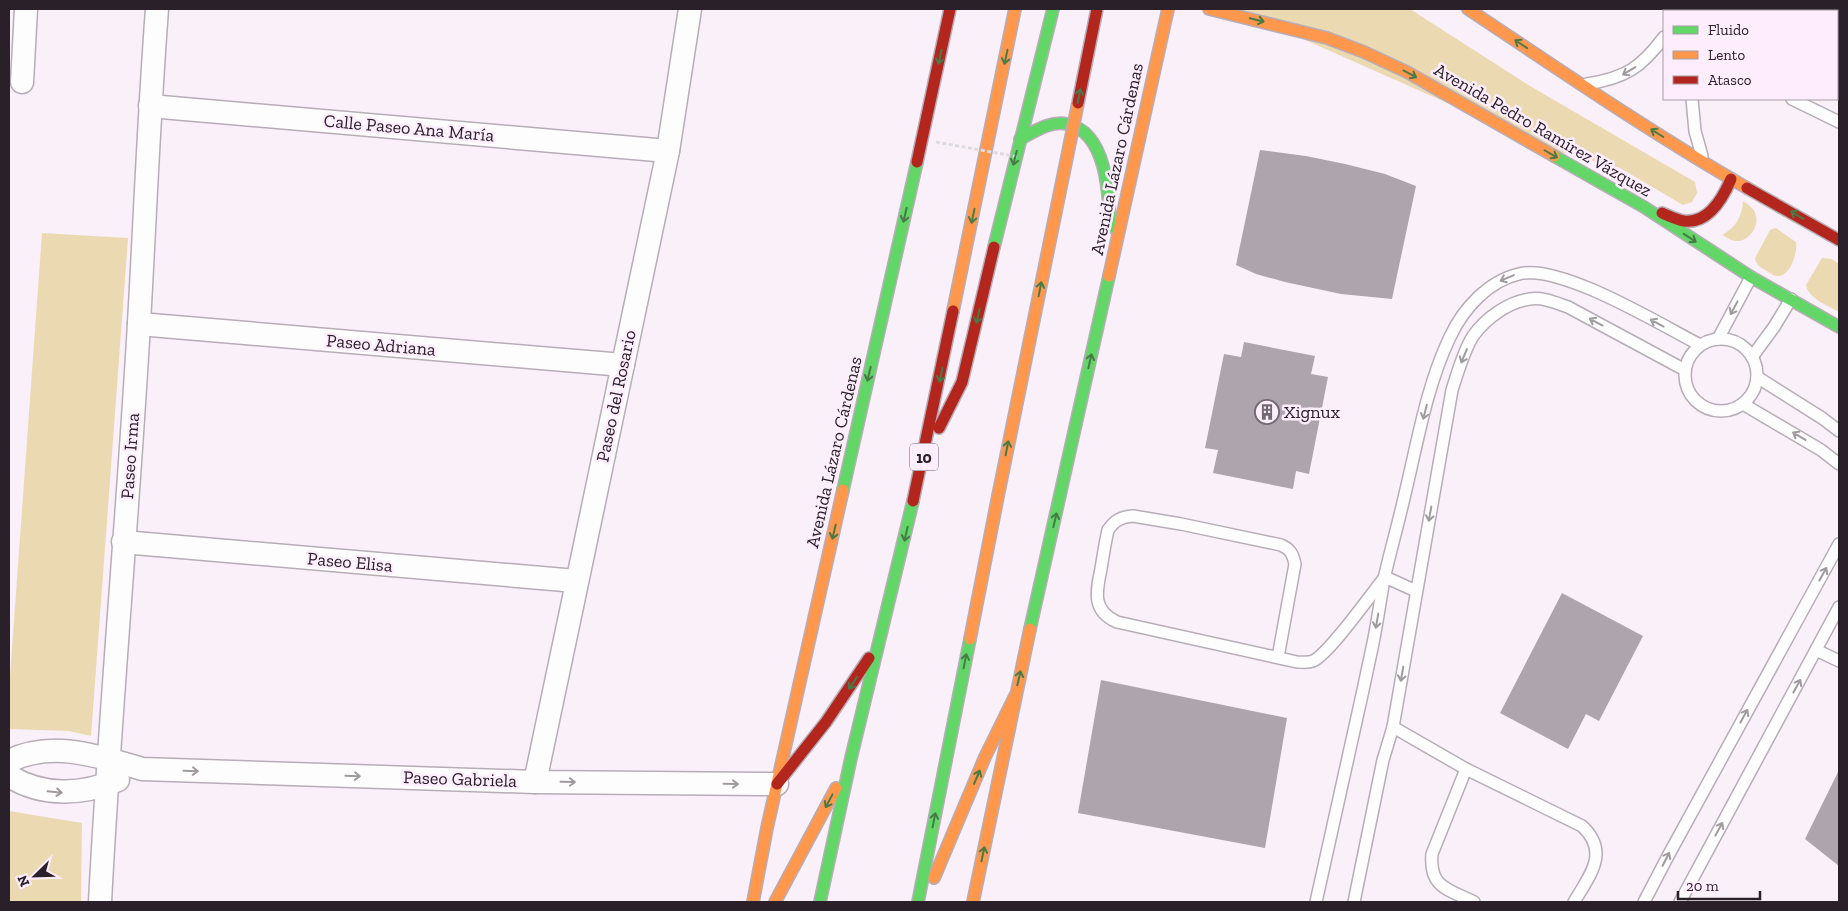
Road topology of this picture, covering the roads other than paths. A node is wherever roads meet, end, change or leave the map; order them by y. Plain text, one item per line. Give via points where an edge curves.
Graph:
1 (26, 9) edge
2 (157, 9) edge
3 (690, 9) edge
4 (950, 9) edge
5 (1015, 9) edge
6 (1053, 9) edge
7 (1097, 9) edge
8 (1168, 9) edge
9 (1210, 9) edge
10 (1468, 9) edge
11 (1313, 23) dead end
12 (1327, 38) junction
13 (1663, 39) edge
14 (22, 82) dead end
15 (1582, 84) junction
16 (1692, 100) edge
17 (1794, 100) edge
18 (150, 106) junction
19 (1839, 122) edge
20 (1020, 139) junction
21 (668, 151) junction
22 (1704, 162) junction
23 (1731, 179) junction
24 (1644, 207) junction
25 (1839, 240) edge
26 (1109, 276) junction
27 (1751, 276) junction
28 (1791, 299) junction
29 (139, 324) junction
30 (1839, 327) edge
31 (1718, 339) junction
32 (1700, 346) junction
33 (1752, 357) junction
34 (623, 365) junction
35 (1685, 370) junction
36 (1757, 377) junction
37 (1743, 404) junction
38 (1839, 431) edge
39 (924, 454) junction
40 (1839, 464) edge
41 (123, 542) junction
42 (1839, 544) edge
43 (1385, 577) junction
44 (576, 581) junction
45 (1416, 591) junction
46 (1839, 606) edge
47 (880, 642) junction
48 (1816, 650) junction
49 (1278, 657) junction
50 (1839, 661) edge
51 (1015, 696) junction
52 (1393, 727) junction
53 (851, 758) junction
54 (108, 759) junction
55 (9, 761) edge
56 (142, 769) junction
57 (1466, 769) junction
58 (9, 776) edge
59 (535, 782) junction
60 (777, 784) junction
61 (106, 785) junction
62 (100, 902) edge
63 (753, 902) edge
64 (775, 902) edge
65 (820, 902) edge
66 (918, 902) edge
67 (923, 902) edge
68 (973, 902) edge
69 (1316, 902) edge
70 (1354, 902) edge
71 (1474, 902) edge
72 (1574, 902) edge
73 (1644, 902) edge
74 (1680, 902) edge

1 - 14 street
2 - 18 street, Paseo Irma
3 - 21 street, Paseo del Rosario
4 -> 60 main road, Avenida Lázaro Cárdenas
5 -> 39 main road, 10
6 - 20 main road
66 -> 7 main road, bridge
8 - 26 main road, Avenida Lázaro Cárdenas
9 -> 12 main road, Avenida Pedro Ramírez Vázquez
15 -> 10 main road
11 - 12 main road
12 -> 24 main road, Avenida Pedro Ramírez Vázquez via 1407,72
13 -> 15 lane via 1627,73 1609,81
22 -> 15 main road
16 - 22 lane via 1695,131
17 - 19 lane
18 - 21 street, Calle Paseo Ana María
18 - 29 street, Paseo Irma
20 - 26 main road via 1040,126 1064,123 1086,133 1095,144 1102,159 1110,207
20 -> 39 main road via 962,382
21 - 34 street, Paseo del Rosario
22 - 23 main road
23 - 24 main road via 1719,205 1689,221
25 -> 23 main road
24 -> 27 main road, Avenida Pedro Ramírez Vázquez
51 -> 26 main road, Avenida Lázaro Cárdenas
27 - 28 main road, Avenida Pedro Ramírez Vázquez
27 -> 31 lane
28 - 30 main road, Avenida Pedro Ramírez Vázquez
28 - 33 lane
29 - 34 street, Paseo Adriana
29 - 41 street, Paseo Irma
31 - 32 lane
31 - 33 lane via 1736,343
32 - 35 lane via 1689,358
32 -> 43 lane via 1587,287 1560,277 1521,273 1482,293 1450,336 1435,372
33 - 36 lane
34 - 44 street, Paseo del Rosario
35 - 37 lane via 1688,390 1701,405 1728,411
35 -> 45 lane via 1549,300 1531,299 1490,317 1473,336 1452,390
36 - 37 lane via 1752,395
36 - 38 lane
40 -> 37 lane
39 -> 47 main road, 10
41 - 44 street, Paseo Elisa
41 - 54 street, Paseo Irma
73 -> 42 lane
43 - 45 lane
43 - 49 lane via 1330,647 1313,661
43 -> 69 lane
44 - 59 street, Paseo del Rosario
45 -> 52 lane
46 - 48 lane
47 - 53 main road, 10
47 -> 60 main road via 826,722
48 - 50 lane
74 -> 48 lane
49 - 49 lane via 1108,618 1099,605 1097,586 1108,530 1114,521 1133,516 1229,533 1287,548 1295,564
67 -> 51 main road via 985,757
68 -> 51 main road, Avenida Lázaro Cárdenas
52 - 57 lane
52 - 70 lane via 1383,760
53 -> 64 main road
53 - 65 main road, 10
54 - 55 street, Paseo Gabriela via 52,750 34,752
54 - 56 street, Paseo Gabriela
54 - 61 street, Paseo Irma
56 -> 59 street, Paseo Gabriela
56 - 61 street, Paseo Gabriela
57 - 71 lane via 1431,863 1435,880
57 - 72 lane via 1582,826 1591,834 1595,842 1596,864
58 -> 61 street, Paseo Gabriela via 28,786 66,793
59 -> 60 street, Paseo Gabriela
60 - 63 main road, Avenida Lázaro Cárdenas
61 - 62 street, Paseo Irma

